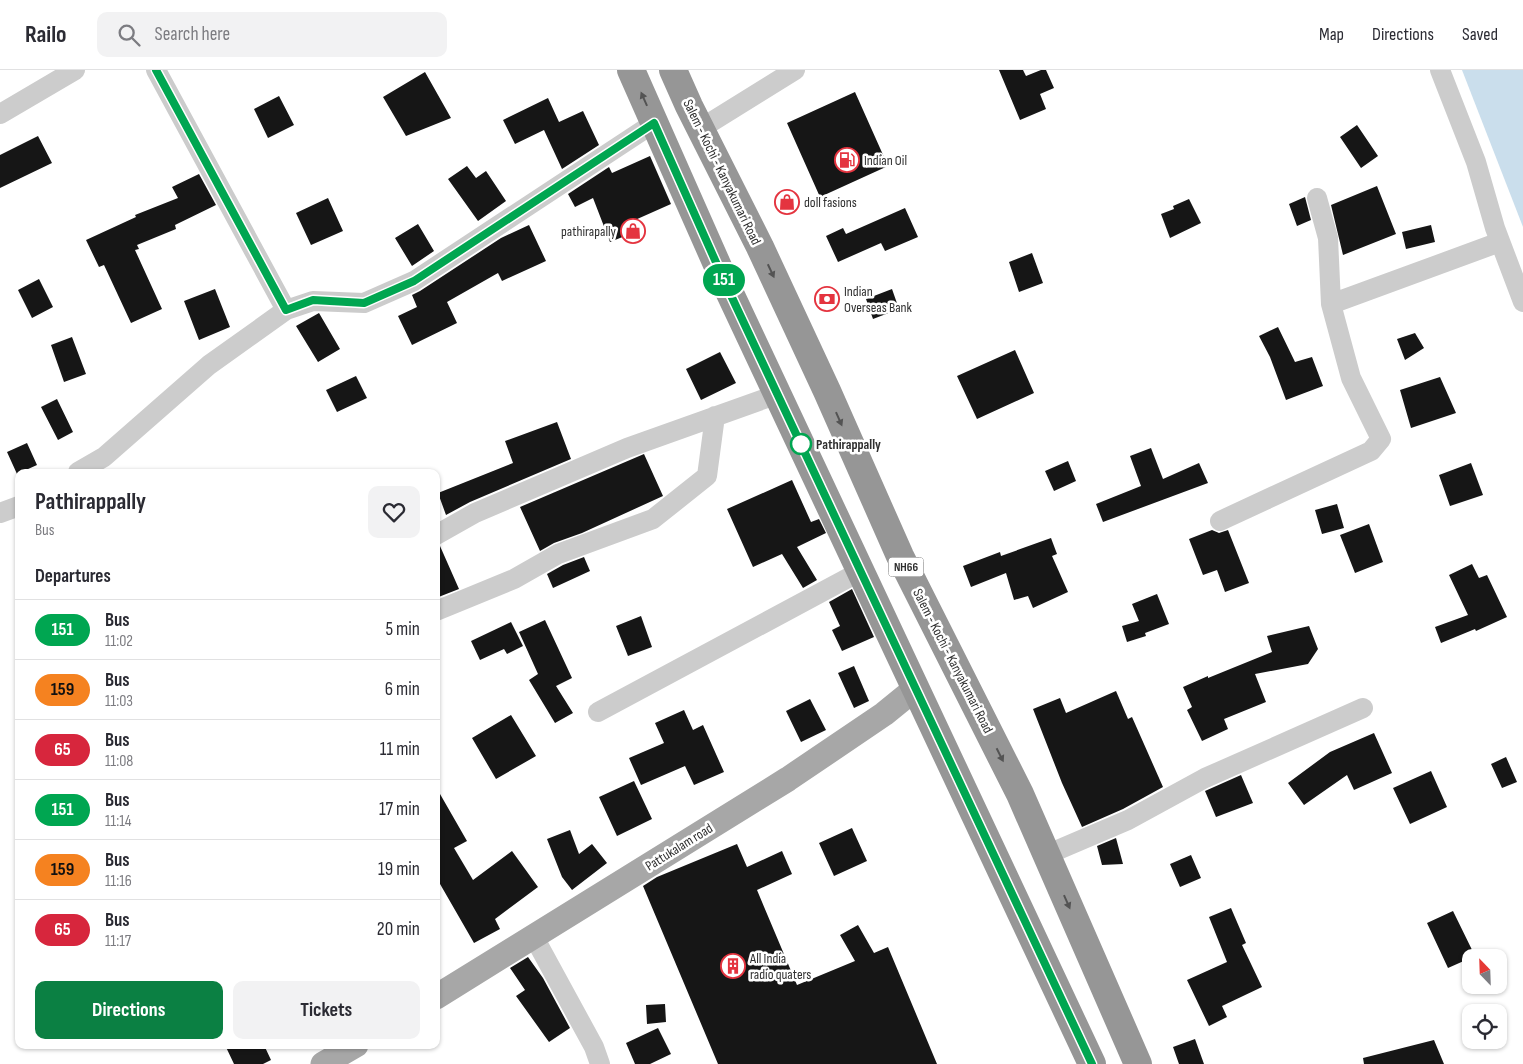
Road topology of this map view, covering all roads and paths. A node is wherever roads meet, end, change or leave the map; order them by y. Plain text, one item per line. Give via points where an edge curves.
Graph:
1 (75, 70) edge
2 (156, 70) edge
3 (631, 70) edge
4 (673, 70) edge
5 (795, 70) edge
6 (1440, 70) edge
7 (0, 114) edge
8 (654, 123) junction
9 (700, 129) junction
10 (1317, 198) dead end
11 (1497, 235) junction
12 (1523, 302) edge
13 (1331, 304) junction
14 (286, 310) junction
15 (778, 394) junction
16 (715, 416) junction
17 (83, 469) edge
18 (1220, 521) dead end
19 (440, 533) edge
20 (861, 571) junction
21 (440, 610) edge
22 (916, 688) junction
23 (1363, 708) dead end
24 (598, 712) dead end
25 (1046, 855) junction
26 (534, 936) junction
27 (440, 995) edge
28 (349, 1049) edge
29 (323, 1064) edge
30 (600, 1064) edge
31 (1092, 1064) edge
32 (1138, 1064) edge

1 - 7 street
2 - 14 street
8 -> 3 highway
4 - 9 highway, Salem - Kochi - Kanyakumari Road / NH66
5 - 9 street
6 - 11 street via 1476,162
8 - 14 street via 414,281 364,303 313,300
8 - 15 highway
9 -> 25 highway, Salem - Kochi - Kanyakumari Road / NH66 via 764,256 900,556 1020,794
10 - 13 street via 1328,238
11 - 12 street
11 - 13 street
13 - 18 street via 1351,378 1381,439 1371,451
14 - 17 street via 209,365 104,457
15 - 16 street
15 - 20 highway
16 - 19 street via 626,448 475,513
16 - 21 street via 708,476 653,519 558,554 514,579
20 - 22 highway
20 - 24 street
22 - 26 main road, Pattukalam road via 884,714 788,778
22 - 31 highway
23 - 25 street via 1205,778 1128,820
25 -> 32 highway, Salem - Kochi - Kanyakumari Road / NH66
26 - 27 main road, Pattukalam road
26 - 30 street
28 - 29 main road

